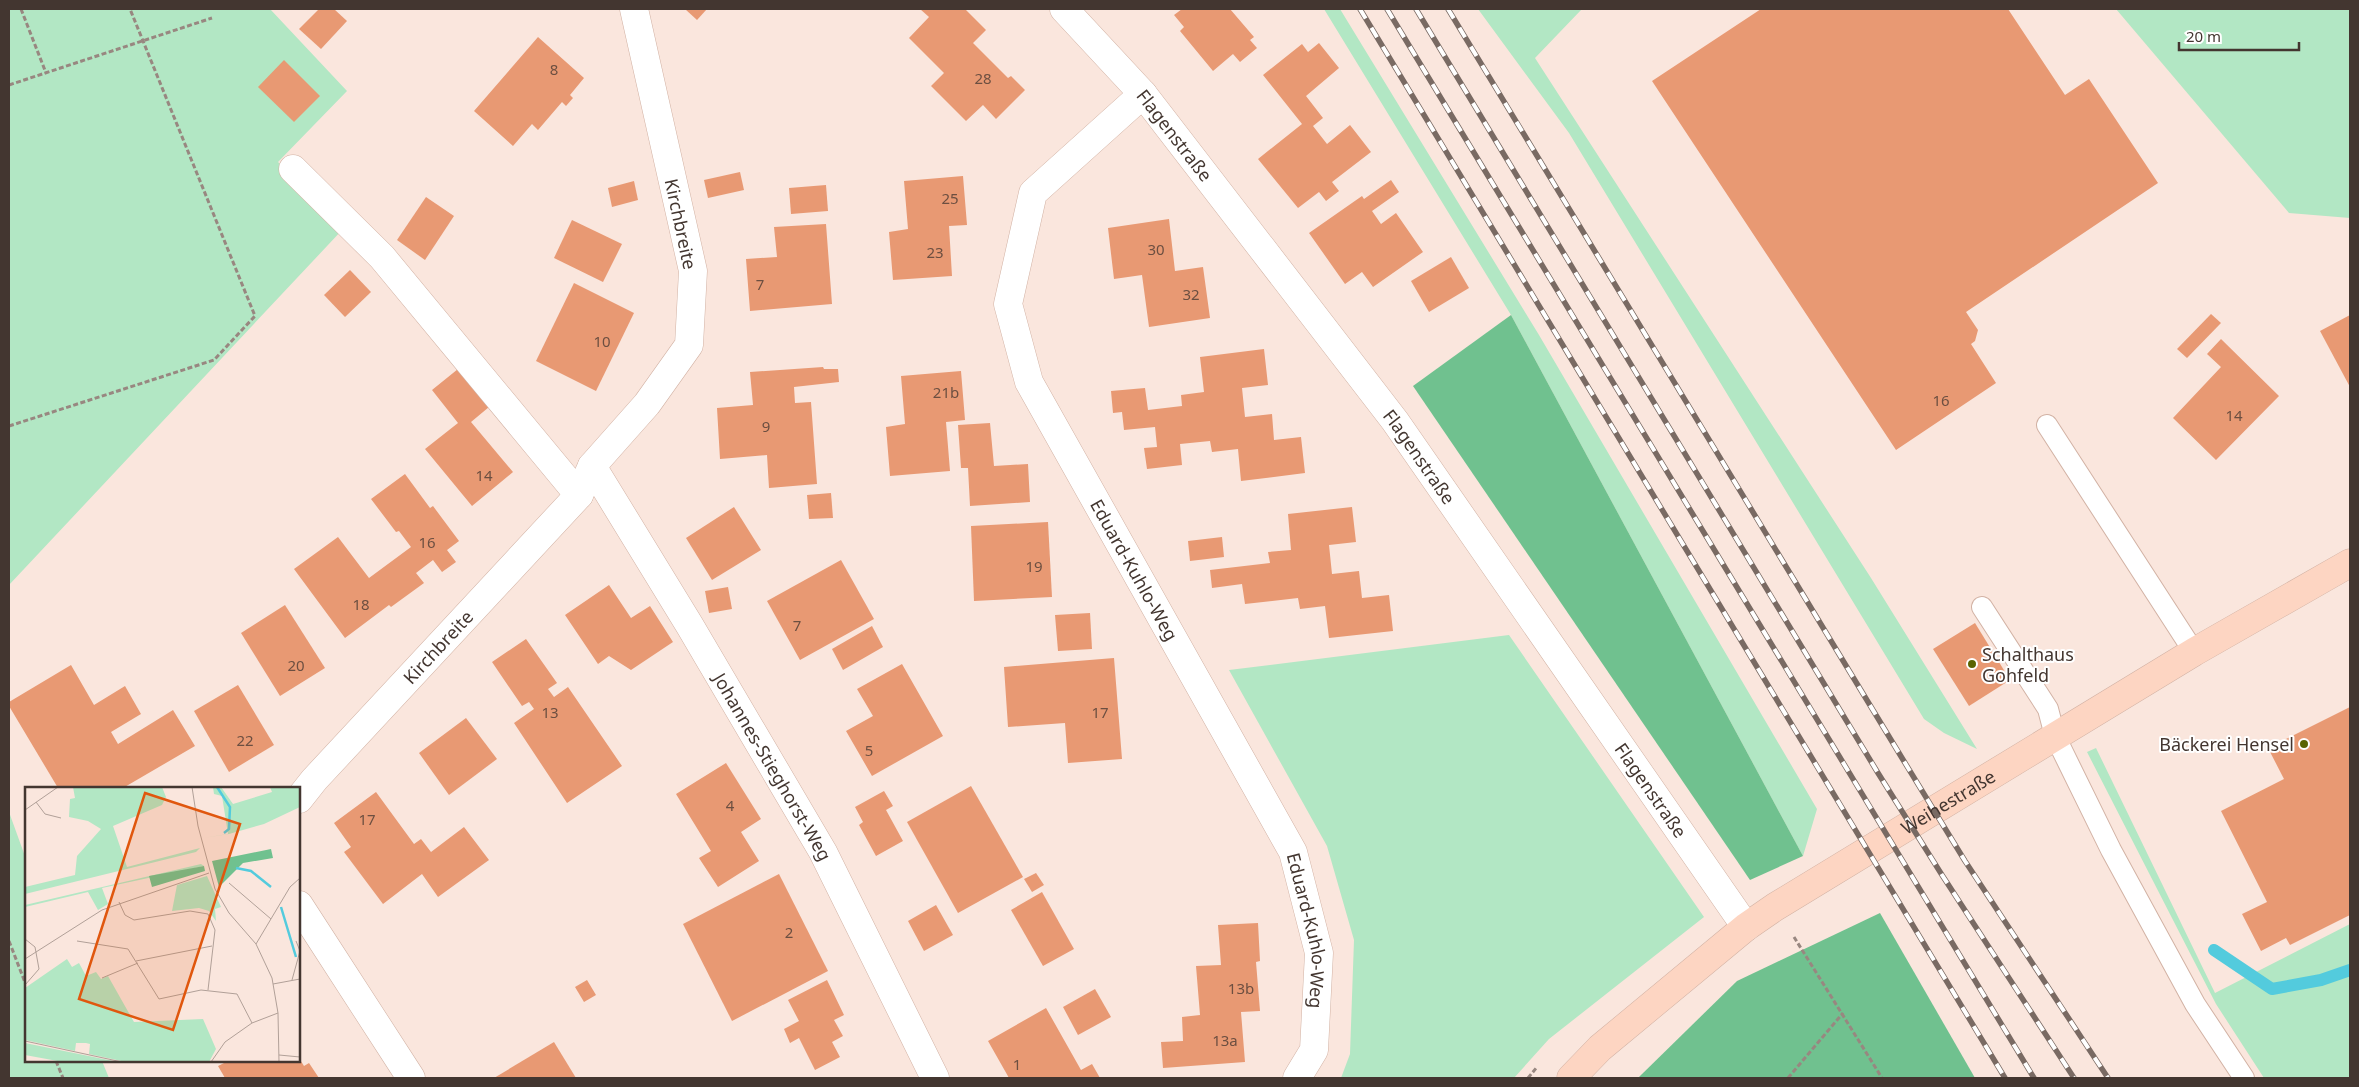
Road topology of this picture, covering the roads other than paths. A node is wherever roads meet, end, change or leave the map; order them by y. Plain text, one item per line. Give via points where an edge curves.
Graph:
1 (634, 9) edge
2 (1064, 9) edge
3 (1143, 94) junction
4 (293, 169) dead end
5 (2047, 424) dead end
6 (592, 466) junction
7 (579, 495) junction
8 (2350, 563) edge
9 (1982, 607) dead end
10 (2194, 652) junction
11 (2055, 736) junction
12 (300, 798) edge
13 (300, 907) edge
14 (1746, 927) junction
15 (411, 1078) edge
16 (935, 1078) edge
17 (1297, 1078) edge
18 (1571, 1078) edge
19 (2244, 1078) edge

1 - 6 street, Kirchbreite via 693,271 689,345 647,404
2 - 3 street, Flagenstraße
3 - 14 street, Flagenstraße via 1395,420
3 - 17 street, Eduard-Kuhlo-Weg via 1033,193 1008,304 1029,382 1293,852 1319,953 1314,1050
4 - 7 street via 382,258
5 - 10 lane
6 - 7 street, Kirchbreite
6 - 16 street, Johannes-Stieghorst-Weg via 823,852
7 - 12 street, Kirchbreite
8 - 10 main road, Weihestraße
9 - 11 lane via 2048,709
10 - 11 main road, Weihestraße
11 - 14 main road, Weihestraße
11 - 19 lane via 2111,850 2190,996
13 - 15 street
14 - 18 main road, Weihestraße via 1600,1048

